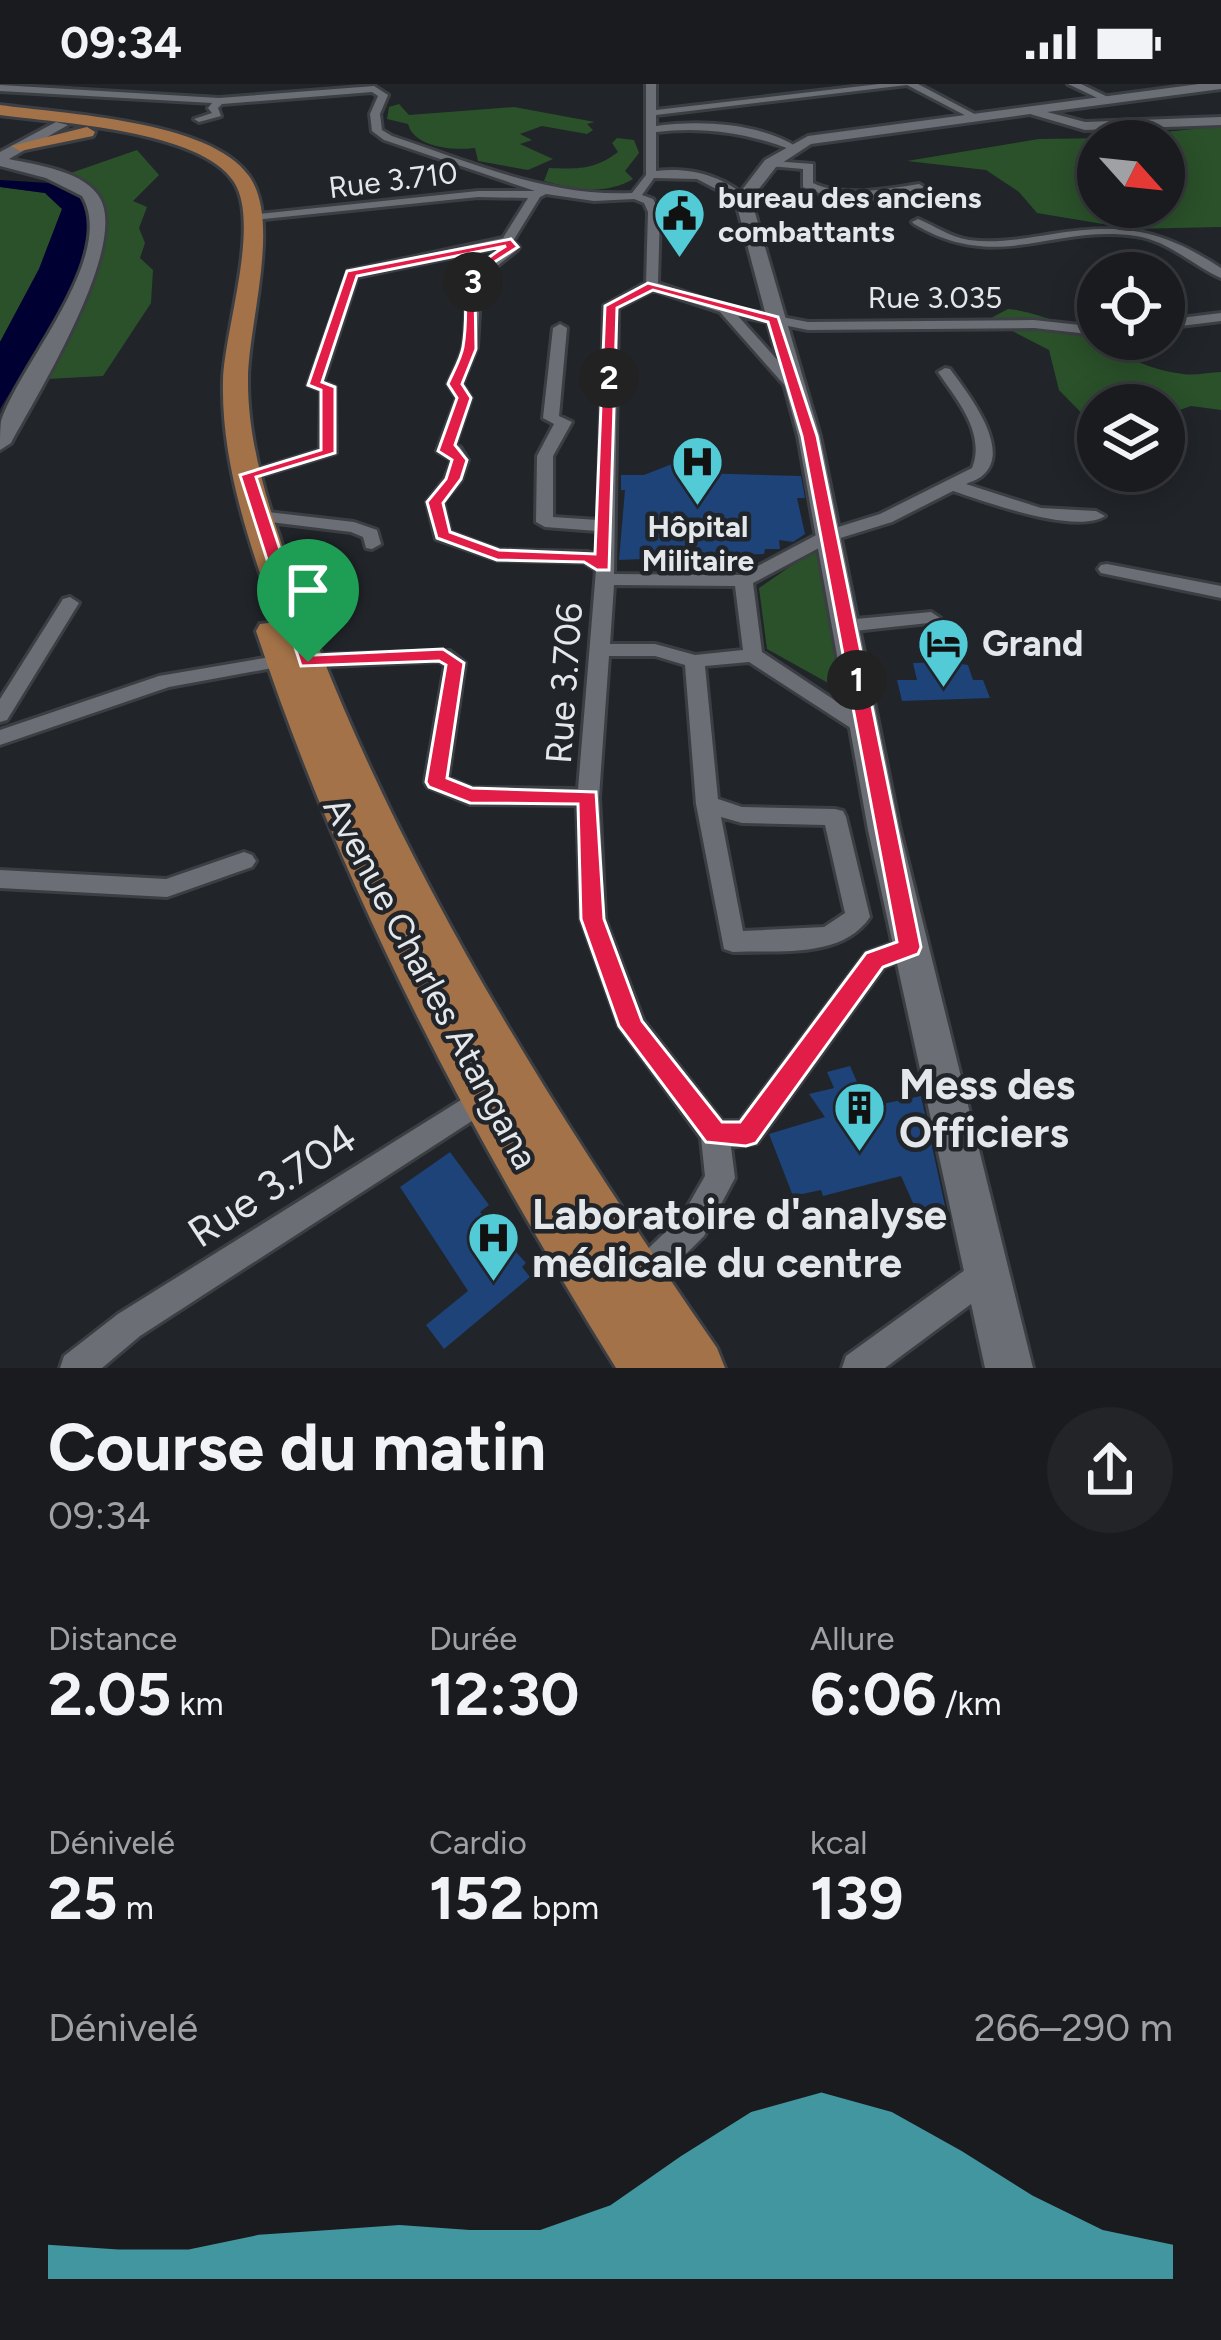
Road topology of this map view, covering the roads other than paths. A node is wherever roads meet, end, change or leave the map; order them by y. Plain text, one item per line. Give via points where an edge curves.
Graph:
1 (280, 84) edge
2 (651, 84) edge
3 (907, 84) edge
4 (1073, 84) edge
5 (1221, 85) edge
6 (273, 98) junction
7 (1109, 100) junction
8 (218, 101) junction
9 (1027, 110) junction
10 (652, 114) junction
11 (977, 118) junction
12 (1221, 122) edge
13 (22, 123) edge
14 (684, 125) junction
15 (650, 130) junction
16 (190, 131) junction
17 (800, 143) junction
18 (650, 160) junction
19 (772, 164) junction
20 (693, 173) junction
21 (651, 175) junction
22 (754, 181) junction
23 (722, 183) junction
24 (919, 187) dead end
25 (540, 192) junction
26 (635, 196) junction
27 (742, 199) junction
28 (254, 217) junction
29 (918, 222) dead end
30 (507, 241) junction
31 (1221, 274) edge
32 (652, 285) junction
33 (726, 310) junction
34 (1221, 317) edge
35 (773, 320) junction
36 (1185, 321) edge
37 (560, 328) dead end
38 (1077, 329) edge
39 (945, 372) dead end
40 (792, 385) junction
41 (0, 442) edge
42 (248, 475) junction
43 (951, 485) junction
44 (259, 516) junction
45 (1096, 516) dead end
46 (604, 526) junction
47 (828, 536) junction
48 (372, 544) dead end
49 (1107, 569) dead end
50 (604, 573) junction
51 (744, 581) junction
52 (1221, 592) edge
53 (70, 603) dead end
54 (931, 618) dead end
55 (844, 626) junction
56 (598, 650) junction
57 (753, 655) junction
58 (295, 661) junction
59 (695, 661) junction
60 (0, 715) edge
61 (868, 730) junction
62 (0, 738) edge
63 (588, 797) junction
64 (707, 804) junction
65 (244, 861) dead end
66 (0, 879) edge
67 (909, 947) junction
68 (518, 1081) junction
69 (485, 1097) junction
70 (716, 1134) junction
71 (987, 1273) junction
72 (638, 1280) junction
73 (76, 1368) edge
74 (648, 1368) edge
75 (697, 1368) edge
76 (858, 1368) edge
77 (1009, 1368) edge

1 - 6 street
2 - 10 street
3 - 10 street
3 - 11 street
4 - 7 street
5 - 7 main road
6 - 8 street
6 - 25 street via 380,91 375,122 388,138
7 - 9 main road
8 - 13 street
8 - 16 street via 218,114
9 - 11 main road
9 - 12 main road via 1085,126
10 - 14 street
10 - 15 street
11 - 17 main road
13 - 16 main road
13 - 41 main road via 93,200 98,217 82,291
13 - 58 main road, Avenue Charles Atangana via 103,132 207,160 230,182 239,218 215,382 218,425 231,503
14 - 15 street
14 - 17 street
15 - 18 street
16 - 28 main road via 232,168 251,195
17 - 19 main road
18 - 20 street
18 - 21 street
19 - 22 main road
19 - 24 street via 809,166 807,185 818,191
20 - 21 street
20 - 23 street
21 - 26 street
22 - 23 street
22 - 27 main road
23 - 27 street
25 - 26 street
25 - 28 street, Rue 3.710
25 - 30 street
26 - 32 street via 654,212
27 - 35 main road
28 - 42 main road, Avenue Charles Atangana via 235,381
29 - 31 street via 989,245 1136,233
30 - 42 street via 352,274 315,385 328,387 328,453
30 - 50 street via 512,247 480,266 469,293 470,349 455,384 464,398 446,451 460,460 435,502 442,535 497,555 588,557
32 - 33 street
32 - 46 street, Rue 3.706 via 611,306
33 - 35 street
33 - 40 street
34 - 36 street
35 - 38 street, Rue 3.035
35 - 40 main road
37 - 46 street via 551,418 564,422 547,439 545,522
39 - 43 street via 985,449 979,471
40 - 47 main road
42 - 44 main road, Avenue Charles Atangana
43 - 45 street via 1040,513
43 - 47 street
44 - 48 street via 354,527
44 - 58 main road, Avenue Charles Atangana
46 - 50 street, Rue 3.706
47 - 51 street
47 - 55 main road
49 - 52 street
50 - 51 street
50 - 56 street, Rue 3.706
51 - 57 street
53 - 60 street
54 - 55 street
55 - 61 main road
56 - 59 street via 655,650
56 - 63 street, Rue 3.706
57 - 59 street
57 - 61 street
58 - 62 street via 166,681
58 - 63 street via 443,655 455,663 436,782 470,796
58 - 68 main road, Avenue Charles Atangana via 407,886
58 - 69 main road, Avenue Charles Atangana via 331,794
59 - 64 street
61 - 67 main road
63 - 70 street, Rue 3.706 via 593,919 632,1026
64 - 64 street via 742,815 835,817 857,917 829,937 733,942
65 - 66 street via 167,888
67 - 70 street via 875,960 746,1134
67 - 71 main road
68 - 69 street, Rue 3.704
68 - 72 main road, Avenue Charles Atangana
69 - 73 street, Rue 3.704 via 130,1325
69 - 74 main road, Avenue Charles Atangana
70 - 72 street via 720,1178 693,1226
71 - 76 street
71 - 77 main road
72 - 75 main road, Avenue Charles Atangana

